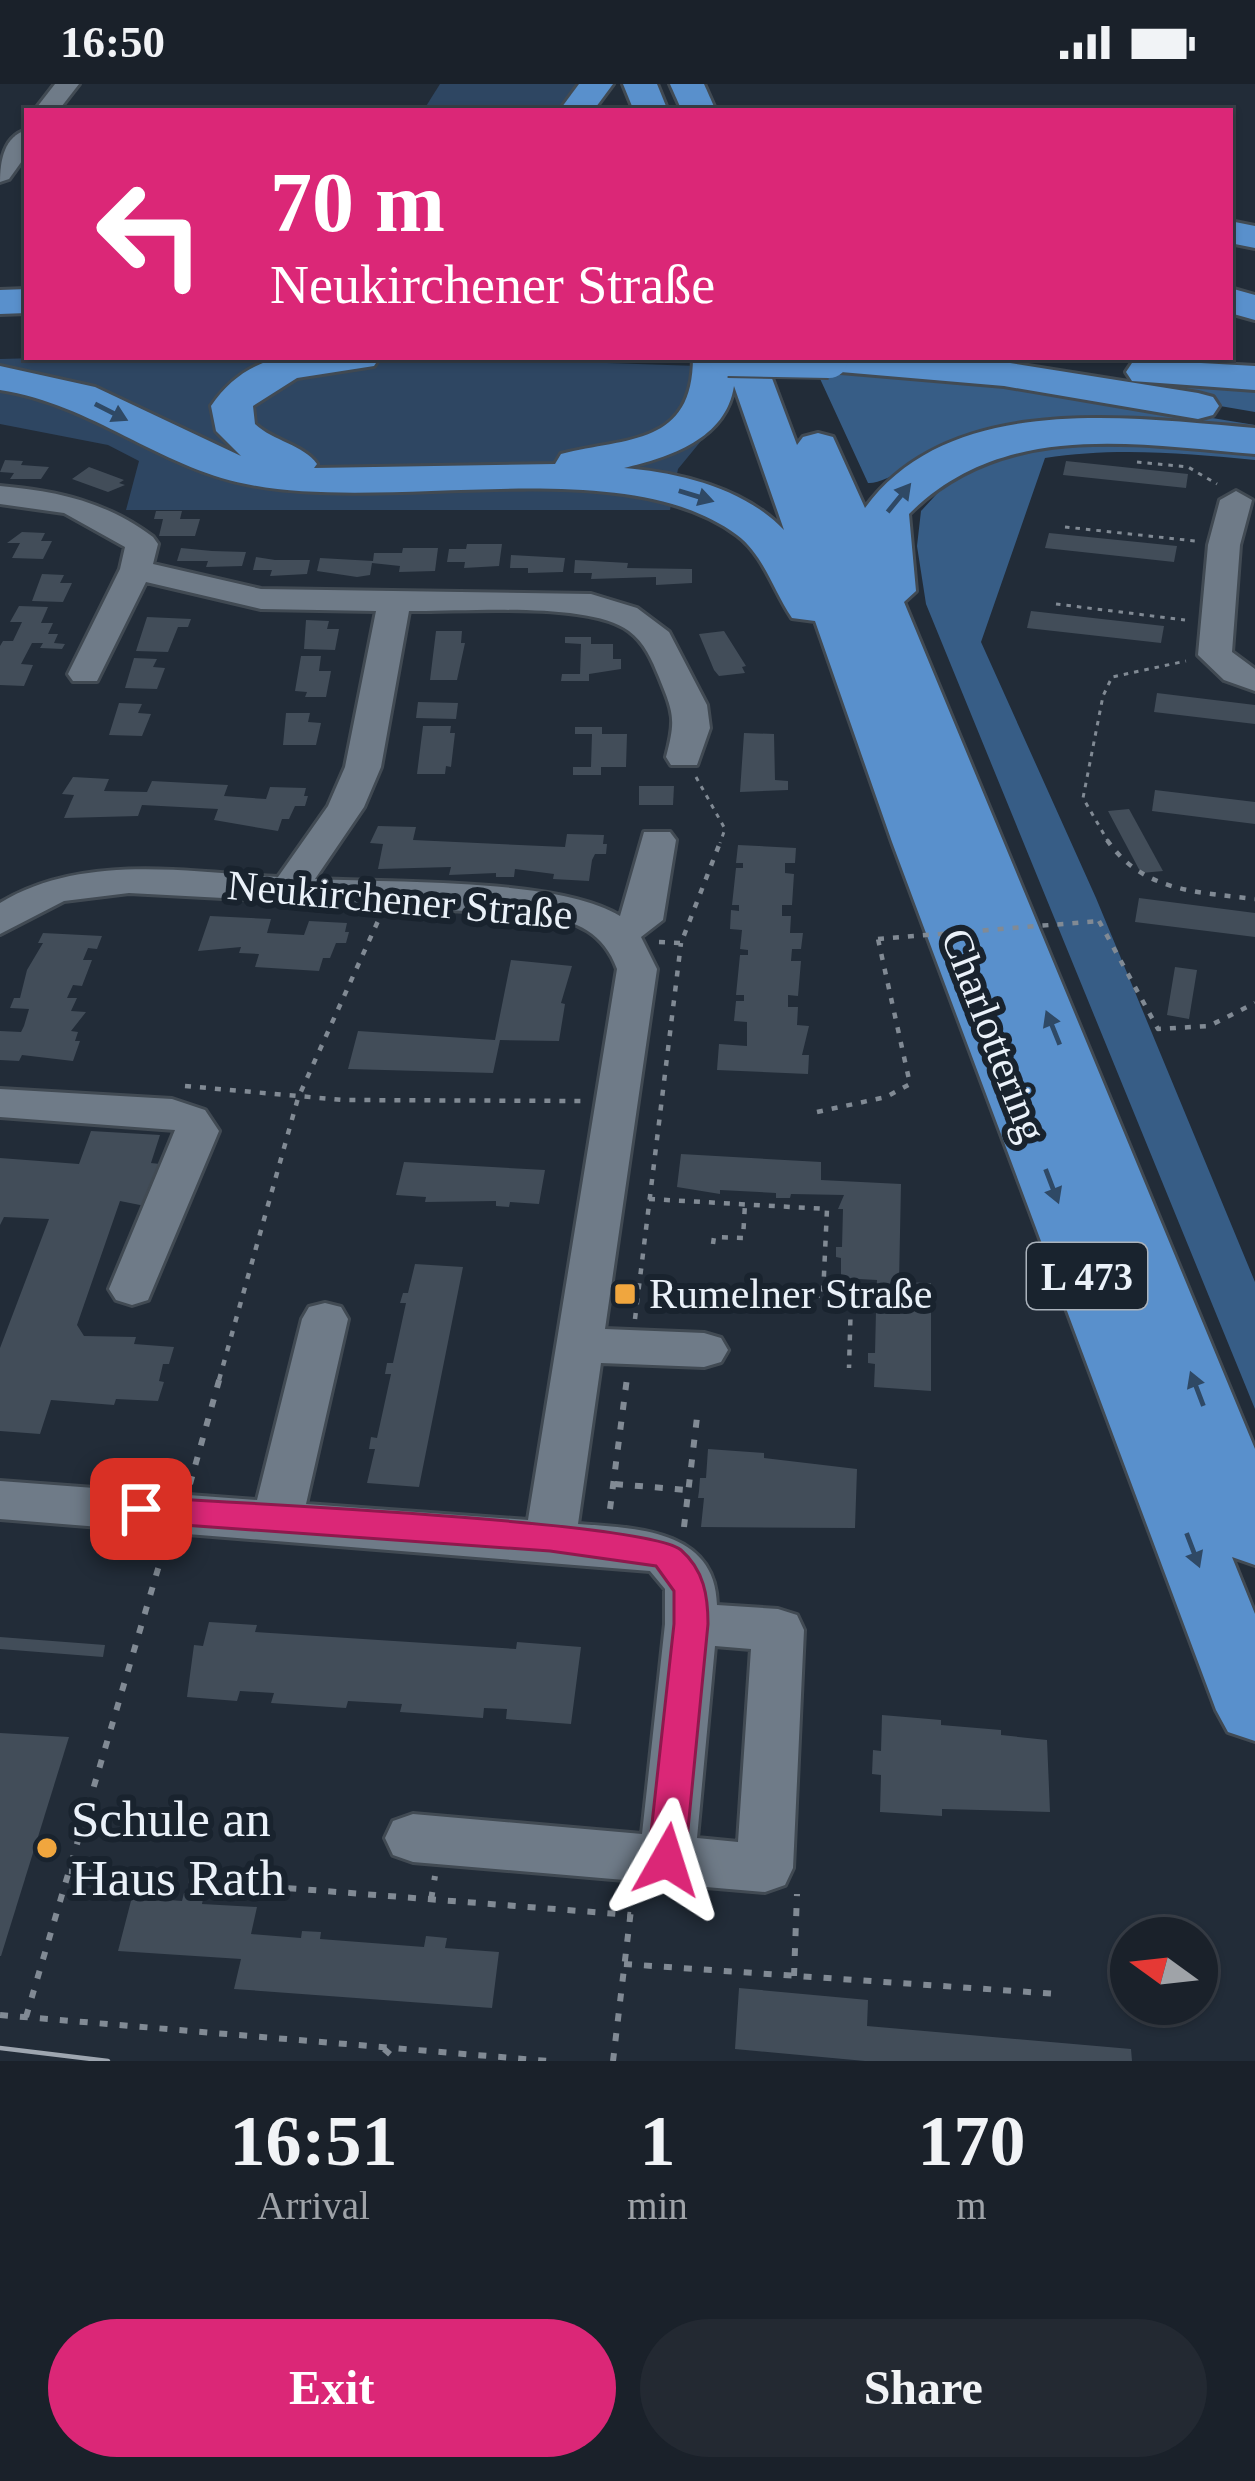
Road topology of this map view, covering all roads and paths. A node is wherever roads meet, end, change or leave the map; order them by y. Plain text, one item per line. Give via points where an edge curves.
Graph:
1 (67, 84) edge
2 (48, 108) edge
3 (24, 141) edge
4 (0, 174) edge
5 (340, 360) edge
6 (714, 360) edge
7 (715, 360) edge
8 (745, 360) edge
9 (807, 360) edge
10 (828, 360) edge
11 (851, 360) edge
12 (1218, 360) edge
13 (1255, 362) edge
14 (0, 378) edge
15 (1255, 378) edge
16 (1255, 415) edge
17 (1255, 441) edge
18 (1125, 461) dead end
19 (0, 495) edge
20 (1236, 500) joint
21 (1065, 527) dead end
22 (1224, 545) junction
23 (136, 569) junction
24 (394, 602) junction
25 (1056, 604) dead end
26 (820, 628) junction
27 (1215, 639) junction
28 (901, 650) junction
29 (86, 674) dead end
30 (1255, 681) edge
31 (684, 757) joint
32 (656, 840) dead end
33 (919, 842) junction
34 (290, 887) junction
35 (390, 894) junction
36 (1255, 899) edge
37 (0, 922) edge
38 (626, 939) junction
39 (681, 944) junction
40 (1255, 1003) edge
41 (167, 1084) dead end
42 (298, 1098) junction
43 (618, 1101) junction
44 (0, 1103) edge
45 (817, 1112) dead end
46 (649, 1198) junction
47 (745, 1204) junction
48 (713, 1244) dead end
49 (132, 1289) dead end
50 (709, 1289) dead end
51 (823, 1296) junction
52 (325, 1319) dead end
53 (578, 1345) junction
54 (631, 1347) junction
55 (704, 1350) dead end
56 (849, 1368) dead end
57 (698, 1409) dead end
58 (614, 1484) junction
59 (687, 1490) junction
60 (0, 1500) edge
61 (178, 1512) junction
62 (277, 1519) junction
63 (608, 1522) dead end
64 (1255, 1537) edge
65 (550, 1539) junction
66 (668, 1557) junction
67 (691, 1624) junction
68 (1255, 1710) edge
69 (412, 1838) dead end
70 (667, 1860) junction
71 (69, 1871) junction
72 (631, 1916) junction
73 (624, 1964) junction
74 (1058, 1994) dead end
75 (0, 2015) edge
76 (26, 2017) junction
77 (384, 2049) junction
78 (398, 2061) edge
79 (548, 2061) edge
80 (613, 2061) edge

1 - 2 street
3 - 4 street
5 - 6 highway via 258,380 237,398 231,418 239,438 284,460 356,473 614,458 696,421 710,401
7 - 26 highway
8 - 33 highway, Charlottering / L 473
9 - 28 highway, Charlottering / L 473
10 - 16 highway via 1066,382
11 - 15 highway
12 - 13 highway
14 -> 26 highway via 80,396 247,472 365,484 583,479 681,491 755,526
28 -> 17 highway via 886,512 936,465 973,449 1077,434
18 - 20 path via 1188,467
19 - 23 street via 57,500 112,518 142,544
20 - 22 street
21 - 22 path
22 - 27 street
23 - 24 street via 261,599
23 - 29 street
24 - 31 street via 591,604 641,622 670,658 693,720
24 - 34 street via 363,767 346,807
25 - 27 path
26 - 33 highway via 862,748
27 - 30 street via 1236,673
27 - 36 path via 1112,677 1083,798 1123,865 1151,885
64 -> 28 highway, Charlottering / L 473
31 - 39 path via 725,830
32 - 38 street via 644,920
33 -> 68 highway, Charlottering / L 473
34 - 35 street, Neukirchener Straße
34 - 37 street, Neukirchener Straße via 112,882 33,898
35 - 38 street, Neukirchener Straße via 558,906 601,919
35 - 42 path
38 - 39 path
38 - 43 street, Neukirchener Straße via 637,969
39 - 46 path
40 - 45 path, bridge via 1216,1028 1158,1028 1100,920 878,939 910,1084
41 - 42 path
42 - 43 path
42 - 61 path
43 - 53 street, Neukirchener Straße
44 - 49 street via 190,1120 197,1131
46 - 47 path
46 - 54 path
47 - 48 path via 743,1238 714,1237
47 - 51 path via 827,1209
50 - 51 path
51 - 56 path via 851,1298
52 - 62 street
53 - 54 street
53 - 65 street, Neukirchener Straße
54 - 55 street
54 - 58 path
57 - 59 path
58 - 59 path
58 - 63 path
59 - 66 path via 682,1542
60 - 61 street
61 - 62 street
61 - 71 path
62 - 65 street
65 - 66 street
66 - 67 street via 691,1589
67 - 70 street
67 - 70 street via 778,1630 765,1868
69 - 70 street
70 - 72 path via 632,1894
71 - 72 path
71 - 76 path
72 - 73 path
73 - 74 path
73 - 80 path
75 - 76 path
76 - 77 path
77 - 78 path
77 - 79 path

